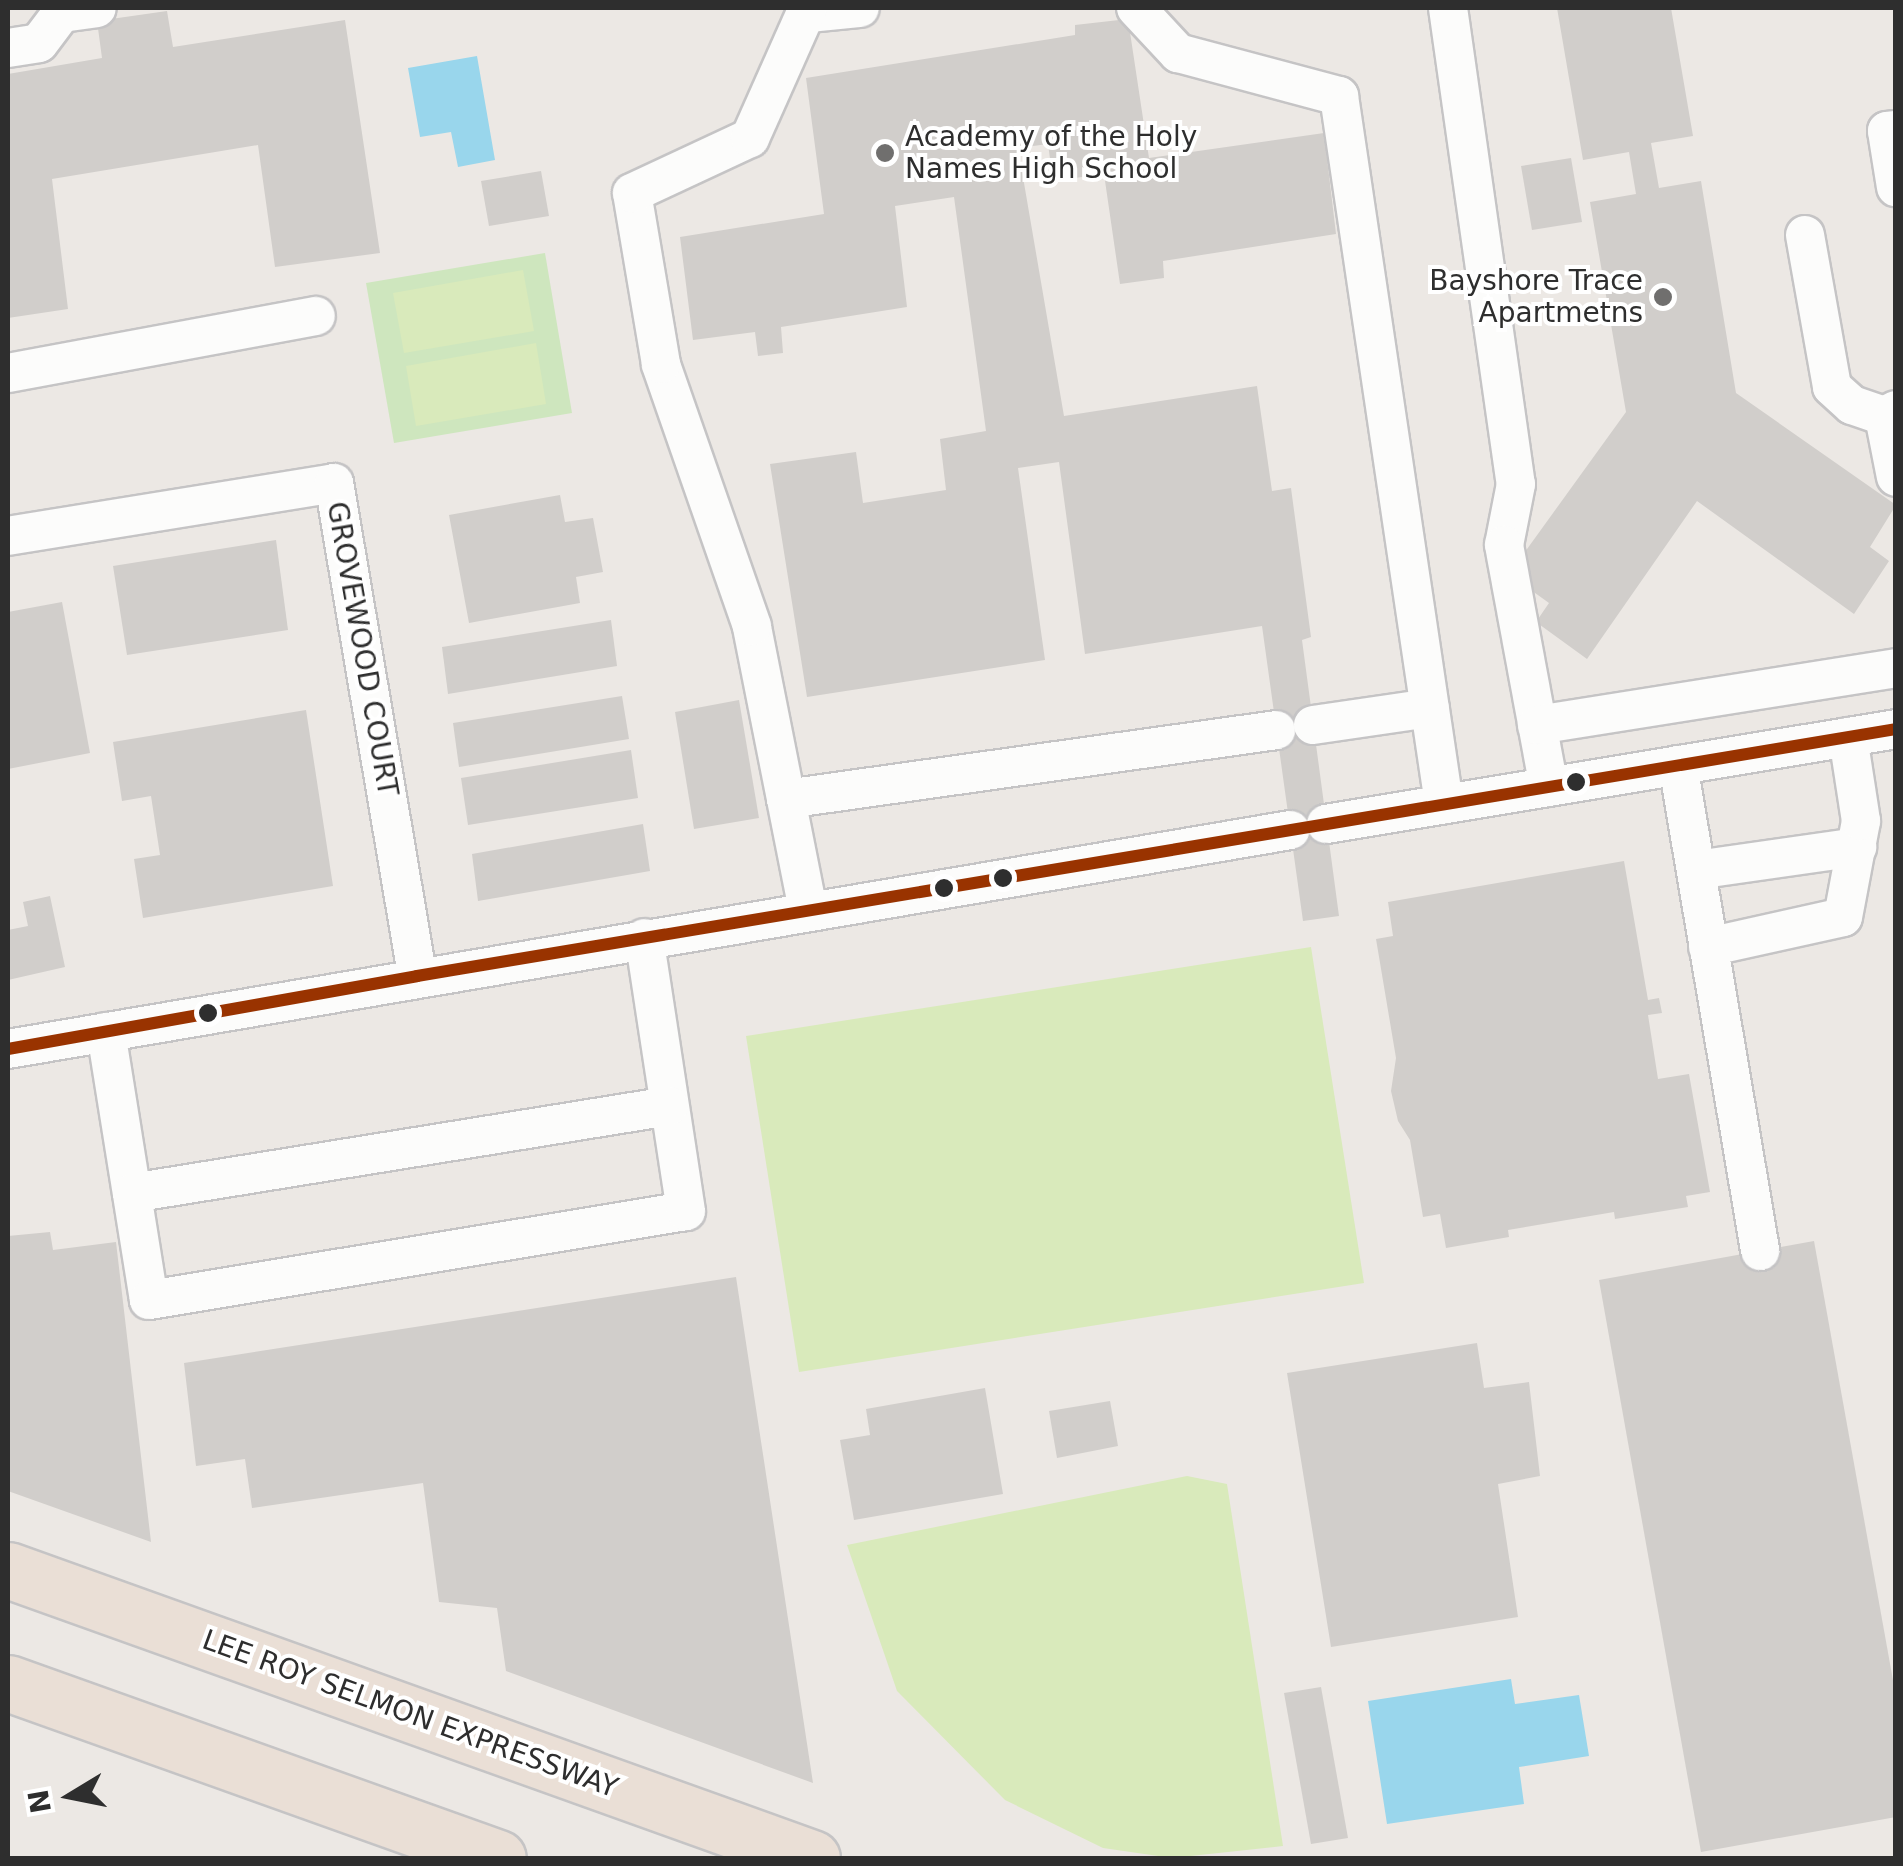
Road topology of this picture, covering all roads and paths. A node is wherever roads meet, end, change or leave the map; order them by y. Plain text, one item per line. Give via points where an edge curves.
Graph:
1 (97, 8) edge
2 (860, 8) edge
3 (1136, 8) edge
4 (1448, 8) edge
5 (809, 10) edge
6 (8, 48) edge
7 (1896, 130) edge
8 (1896, 187) edge
9 (1805, 235) dead end
10 (316, 316) dead end
11 (8, 373) edge
12 (1890, 413) edge
13 (1896, 477) edge
14 (8, 536) edge
15 (1896, 668) edge
16 (1430, 708) junction
17 (1537, 724) junction
18 (1896, 729) edge
19 (1848, 737) junction
20 (1678, 765) junction
21 (1549, 787) junction
22 (786, 799) junction
23 (1444, 804) junction
24 (1856, 847) junction
25 (1696, 870) junction
26 (808, 910) junction
27 (644, 938) junction
28 (1708, 947) junction
29 (417, 976) junction
30 (106, 1032) junction
31 (8, 1049) edge
32 (670, 1106) junction
33 (132, 1193) junction
34 (1760, 1251) dead end
35 (8, 1570) edge
36 (8, 1683) edge
37 (498, 1858) edge
38 (812, 1858) edge

1 - 6 street via 62,13 39,44
2 - 5 street
3 - 16 street via 1178,53 1339,96
4 - 17 street via 1516,484 1504,545
5 - 22 street via 750,138 632,193 661,364 752,626
7 - 8 street via 1887,131
9 - 12 street via 1832,387 1852,405
10 - 11 street
12 - 13 street
14 - 29 street, GROVEWOOD COURT via 334,483
15 - 17 street
16 - 22 street
16 - 23 street
17 - 21 street
18 - 19 street
19 - 20 street
19 - 24 street via 1860,820
20 - 21 street
20 - 25 street
21 - 23 street
22 - 26 street
23 - 26 street
24 - 25 street
24 - 28 street via 1843,917
25 - 28 street
26 - 27 street
27 - 29 street
27 - 32 street
28 - 34 street
29 - 30 street
30 - 31 street
30 - 33 street
32 - 33 street
32 - 33 street via 686,1211 149,1300
35 - 38 highway, LEE ROY SELMON EXPRESSWAY
36 - 37 highway

